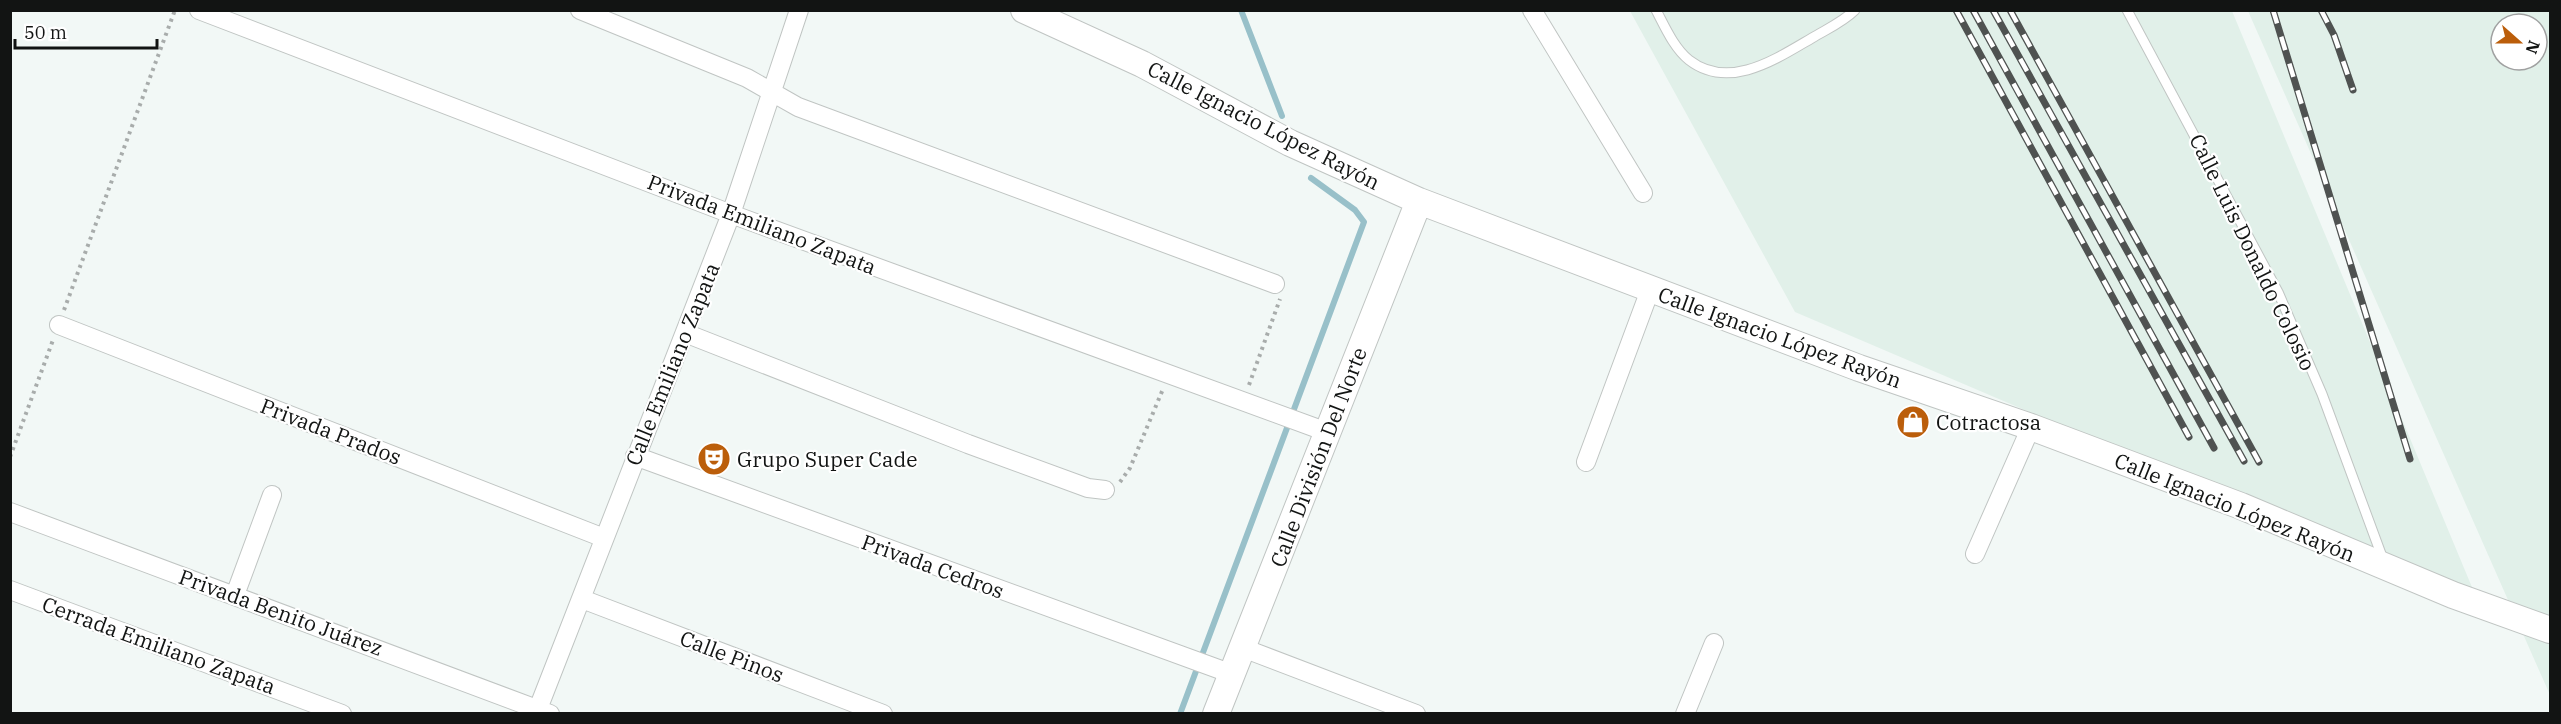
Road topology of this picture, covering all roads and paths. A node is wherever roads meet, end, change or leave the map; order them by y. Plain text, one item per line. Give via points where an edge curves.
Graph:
1 (175, 10) edge
2 (199, 10) edge
3 (580, 10) edge
4 (799, 10) edge
5 (1023, 10) edge
6 (1532, 10) edge
7 (1656, 10) edge
8 (1855, 10) edge
9 (2127, 10) edge
10 (773, 92) junction
11 (1643, 194) dead end
12 (1419, 201) junction
13 (731, 214) junction
14 (1275, 284) joint
15 (1650, 290) junction
16 (59, 325) junction
17 (685, 333) junction
18 (1168, 374) junction
19 (1244, 400) junction
20 (2031, 427) junction
21 (1317, 428) junction
22 (635, 456) junction
23 (10, 458) edge
24 (1586, 462) dead end
25 (1105, 490) joint
26 (272, 495) dead end
27 (10, 512) edge
28 (604, 538) junction
29 (1975, 554) dead end
30 (2387, 568) junction
31 (10, 590) edge
32 (235, 595) junction
33 (582, 598) junction
34 (2550, 630) edge
35 (1714, 643) dead end
36 (1243, 648) junction
37 (1225, 671) junction
38 (541, 712) edge
39 (342, 714) edge
40 (883, 714) edge
41 (1216, 714) edge
42 (1416, 714) edge
43 (1685, 714) edge

1 - 16 path
2 - 13 street, Privada Emiliano Zapata
3 - 10 street
4 - 10 street, Calle Emiliano Zapata
5 - 12 main road, Calle Ignacio López Rayón via 1142,64 1290,143
6 - 11 street
7 - 8 lane via 1687,59 1716,72 1736,73 1776,59
9 - 30 lane, Calle Luis Donaldo Colosio via 2283,301
10 - 13 street, Calle Emiliano Zapata
10 - 14 street via 798,107
12 - 15 main road, Calle Ignacio López Rayón
12 - 21 main road, Calle División Del Norte
13 - 17 street, Calle Emiliano Zapata
13 - 18 street, Privada Emiliano Zapata
14 - 19 path via 1280,292 1279,303
15 - 20 main road, Calle Ignacio López Rayón
15 - 24 street
16 - 23 path
16 - 28 street, Privada Prados
17 - 22 street, Calle Emiliano Zapata
17 - 25 street via 968,444 1088,488
18 - 19 street, Privada Emiliano Zapata
18 - 25 path via 1130,468 1118,484
19 - 21 street, Privada Emiliano Zapata
20 - 29 street
20 - 30 main road, Calle Ignacio López Rayón via 2241,506
21 - 36 main road, Calle División Del Norte
22 - 28 street, Calle Emiliano Zapata
22 - 37 street, Privada Cedros
26 - 32 street
27 - 32 street, Privada Benito Juárez
28 - 33 street, Calle Emiliano Zapata
30 - 34 main road, Calle Ignacio López Rayón
31 - 39 street, Cerrada Emiliano Zapata
32 - 38 street, Privada Benito Juárez
33 - 38 street, Calle Emiliano Zapata
33 - 40 street, Calle Pinos
35 - 43 street
36 - 37 main road, Calle División Del Norte
36 - 42 street
37 - 41 main road, Calle División Del Norte

